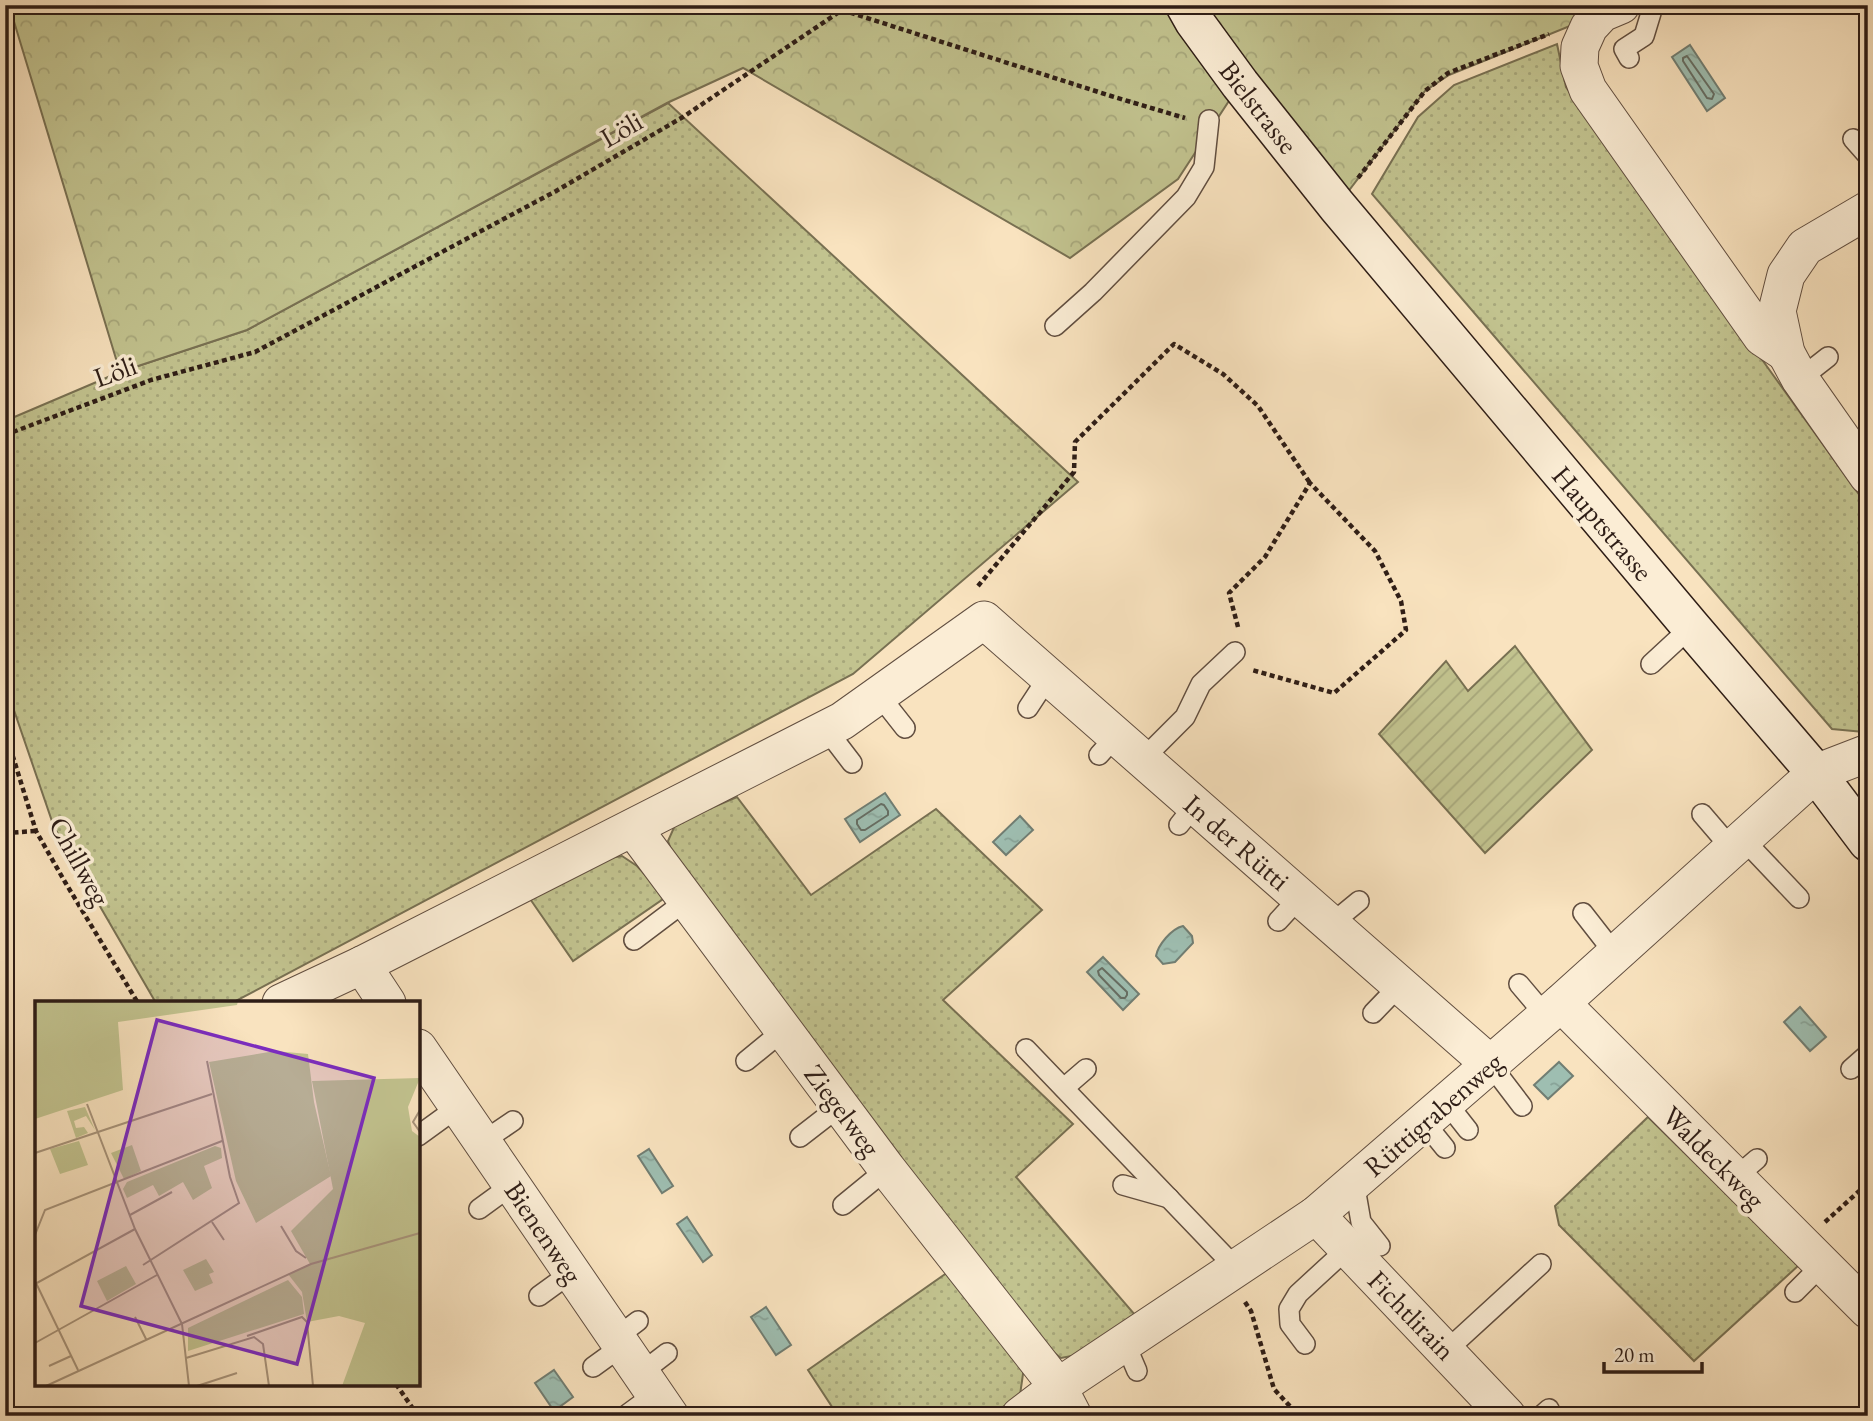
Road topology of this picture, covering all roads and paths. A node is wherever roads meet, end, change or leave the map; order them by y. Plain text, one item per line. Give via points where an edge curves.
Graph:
1 (1185, 5) edge
2 (1648, 5) edge
3 (841, 8) edge
4 (1611, 9) edge
5 (1550, 33) dead end
6 (1629, 58) dead end
7 (1209, 120) joint
8 (1853, 139) dead end
9 (1868, 156) edge
10 (1337, 206) junction
11 (1868, 210) edge
12 (1055, 326) dead end
13 (1828, 357) dead end
14 (1793, 366) junction
15 (5, 435) edge
16 (1868, 476) edge
17 (1310, 483) junction
18 (984, 620) junction
19 (1691, 627) junction
20 (1240, 631) dead end
21 (1235, 652) dead end
22 (1651, 664) dead end
23 (1251, 669) dead end
24 (1049, 676) junction
25 (879, 695) junction
26 (1028, 708) dead end
27 (905, 728) dead end
28 (826, 729) junction
29 (5, 731) edge
30 (1119, 750) junction
31 (1868, 752) edge
32 (852, 764) dead end
33 (1816, 773) junction
34 (1702, 814) dead end
35 (633, 828) junction
36 (36, 831) junction
37 (5, 833) edge
38 (1868, 842) edge
39 (1737, 844) junction
40 (1799, 898) dead end
41 (687, 901) junction
42 (1359, 901) dead end
43 (1583, 913) dead end
44 (1331, 924) junction
45 (634, 940) dead end
46 (1615, 954) junction
47 (362, 965) junction
48 (1519, 984) dead end
49 (1400, 985) junction
50 (137, 1001) edge
51 (285, 1001) edge
52 (386, 1001) edge
53 (1554, 1010) junction
54 (1373, 1013) dead end
55 (783, 1030) junction
56 (1026, 1049) dead end
57 (420, 1051) edge
58 (1868, 1054) edge
59 (746, 1061) dead end
60 (1490, 1064) junction
61 (1086, 1069) dead end
62 (1851, 1069) dead end
63 (1064, 1088) junction
64 (1522, 1106) dead end
65 (458, 1107) junction
66 (840, 1107) junction
67 (513, 1121) dead end
68 (420, 1135) edge
69 (800, 1138) dead end
70 (482, 1142) junction
71 (887, 1169) junction
72 (1354, 1182) junction
73 (1868, 1183) edge
74 (512, 1185) junction
75 (1123, 1185) dead end
76 (1170, 1199) junction
77 (843, 1205) dead end
78 (480, 1209) dead end
79 (1316, 1215) junction
80 (1364, 1247) junction
81 (1812, 1254) junction
82 (1541, 1264) dead end
83 (572, 1272) junction
84 (1231, 1272) junction
85 (1796, 1292) dead end
86 (540, 1296) dead end
87 (1868, 1310) edge
88 (1305, 1344) dead end
89 (1446, 1351) junction
90 (644, 1363) edge
91 (593, 1367) dead end
92 (397, 1386) edge
93 (1065, 1402) edge
94 (418, 1416) edge
95 (625, 1416) edge
96 (1020, 1416) edge
97 (1299, 1416) edge
98 (1507, 1416) edge

1 - 10 main road, Bielstrasse via 1240,84
2 - 6 lane via 1651,13 1644,36 1624,49
3 - 7 path, Löli via 1182,118
3 - 15 path, Löli via 683,117 568,185 255,352 151,380
4 - 14 street via 1589,27 1580,47 1579,66 1588,90 1762,337
5 - 10 path via 1448,73 1425,92
7 - 12 lane via 1204,167 1186,197
8 - 9 lane
10 - 19 main road, Hauptstrasse
11 - 14 street via 1805,247 1786,275 1777,311
13 - 14 lane
14 - 16 street
17 - 18 path via 1258,406 1223,374 1174,344 1074,442 1074,472 965,601
17 - 20 path via 1265,557 1229,593
17 - 23 path via 1375,551 1401,601 1406,630 1334,693
18 - 24 street, In der Rütti
18 - 25 street
19 - 22 lane
19 - 33 main road, Hauptstrasse
21 - 30 lane via 1201,684 1185,717
24 - 26 lane
24 - 30 street, In der Rütti
25 - 27 lane
25 - 28 street
28 - 32 lane
28 - 35 street
29 - 36 path, Chillweg
30 - 44 street, In der Rütti via 1289,909
31 - 33 street, Rüttigrabenweg
33 - 38 main road, Hauptstrasse
33 - 39 street, Rüttigrabenweg
34 - 39 lane
35 - 41 street, Ziegelweg
35 - 47 street
36 - 37 path
36 - 50 path, Chillweg
39 - 40 lane
39 - 46 street, Rüttigrabenweg
41 - 45 lane
41 - 55 street, Ziegelweg
42 - 44 lane
43 - 46 lane
44 - 49 street, In der Rütti
46 - 53 street, Rüttigrabenweg
47 - 51 street
47 - 52 street
48 - 53 lane
49 - 54 lane
49 - 60 street, In der Rütti
53 - 60 street, Rüttigrabenweg
53 - 81 street, Waldeckweg via 1746,1168
55 - 59 lane
55 - 66 street, Ziegelweg
56 - 63 lane
57 - 65 street, Bienenweg
58 - 62 lane
60 - 64 lane
60 - 72 street, Rüttigrabenweg via 1446,1125
61 - 63 lane
63 - 76 lane
65 - 68 lane
65 - 70 street, Bienenweg
66 - 69 lane
66 - 71 street, Ziegelweg
67 - 70 lane
70 - 74 street, Bienenweg
71 - 77 lane
71 - 93 street, Ziegelweg
72 - 79 street, Rüttigrabenweg
72 - 80 lane
73 - 81 path
74 - 78 lane
74 - 83 street, Bienenweg
75 - 76 lane
76 - 84 lane
79 - 80 street, Fichtlirain
79 - 84 street, Rüttigrabenweg
80 - 88 lane via 1298,1294 1289,1309 1290,1324
80 - 89 street, Fichtlirain
81 - 85 lane
81 - 87 street, Waldeckweg
82 - 89 lane
83 - 86 lane
83 - 90 street, Bienenweg
84 - 93 street, Rüttigrabenweg via 1131,1357
84 - 97 path via 1251,1311 1274,1389
89 - 98 street, Fichtlirain
90 - 91 lane
90 - 95 lane
92 - 94 path
93 - 96 street, Rüttigrabenweg

